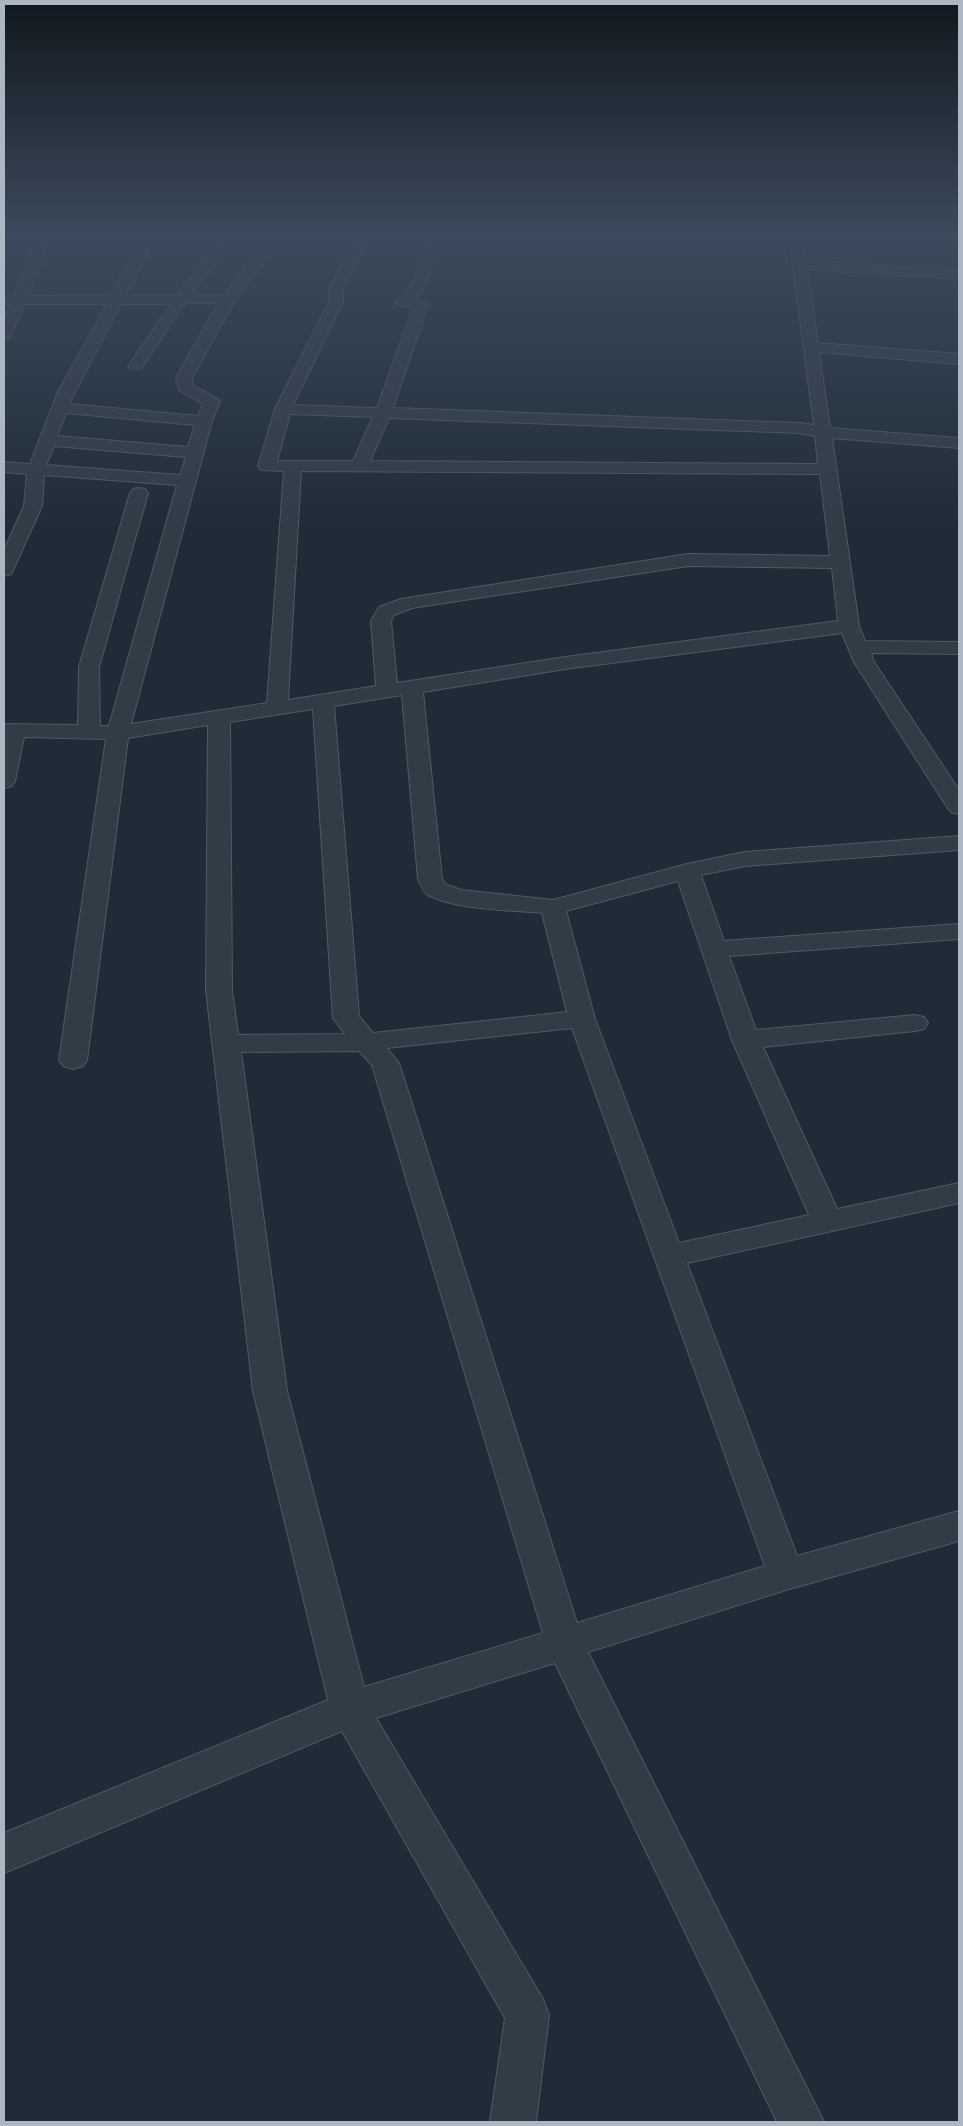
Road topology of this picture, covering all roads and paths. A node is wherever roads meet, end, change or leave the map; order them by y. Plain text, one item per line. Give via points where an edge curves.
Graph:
1 (97, 335) edge
2 (157, 335) edge
3 (208, 335) edge
4 (319, 335) edge
5 (411, 335) edge
6 (809, 335) edge
7 (811, 347) junction
8 (959, 359) edge
9 (136, 366) dead end
10 (60, 408) junction
11 (282, 408) junction
12 (383, 413) junction
13 (204, 421) junction
14 (823, 432) junction
15 (47, 440) junction
16 (959, 443) edge
17 (195, 453) junction
18 (293, 466) junction
19 (359, 466) junction
20 (4, 467) edge
21 (828, 469) junction
22 (36, 470) junction
23 (187, 481) junction
24 (139, 493) dead end
25 (840, 562) junction
26 (4, 570) edge
27 (849, 626) junction
28 (858, 647) junction
29 (959, 648) edge
30 (412, 687) junction
31 (386, 692) junction
32 (323, 702) junction
33 (276, 709) junction
34 (219, 717) junction
35 (9, 730) edge
36 (89, 732) junction
37 (118, 733) junction
38 (4, 781) edge
39 (959, 808) edge
40 (959, 843) edge
41 (687, 871) junction
42 (553, 907) junction
43 (959, 931) edge
44 (715, 949) junction
45 (582, 1019) junction
46 (915, 1023) dead end
47 (746, 1040) junction
48 (365, 1042) junction
49 (226, 1044) junction
50 (73, 1060) dead end
51 (959, 1193) edge
52 (827, 1221) junction
53 (669, 1256) junction
54 (959, 1526) edge
55 (786, 1575) junction
56 (565, 1644) junction
57 (350, 1709) junction
58 (4, 1853) edge
59 (513, 2122) edge
60 (801, 2122) edge

1 - 10 street
2 - 9 street
3 - 13 street via 184,378 185,387 212,402
4 - 11 street
5 - 12 street
6 - 7 street
7 - 8 street
7 - 14 street
10 - 13 street
10 - 15 street
11 - 12 street
11 - 18 street via 267,466
12 - 14 street via 800,428
12 - 19 street
13 - 17 street
14 - 16 street
14 - 21 street
15 - 17 street
15 - 22 street
17 - 23 street
18 - 19 street
18 - 33 street
19 - 21 street
20 - 22 street
21 - 25 street
22 - 23 street
22 - 26 street via 33,506
23 - 37 street
24 - 36 street via 90,667
25 - 27 street
25 - 31 street via 688,560 408,603 386,611 381,621
27 - 28 street
27 - 30 street via 565,663
28 - 29 street
28 - 39 street via 864,662
30 - 31 street
30 - 42 street via 430,880 435,889 457,897
31 - 32 street
32 - 33 street
32 - 48 street via 346,1018
33 - 34 street
34 - 37 street
34 - 49 street via 219,990
35 - 36 street
35 - 38 street
36 - 37 street
37 - 50 street
40 - 41 street via 745,859
41 - 42 street
41 - 44 street
42 - 45 street
43 - 44 street
44 - 47 street
45 - 48 street
45 - 53 street
46 - 47 street
47 - 52 street
48 - 49 street
48 - 56 street via 386,1063
49 - 57 street via 270,1391
51 - 52 street
52 - 53 street
53 - 55 street
54 - 55 street
55 - 56 street
56 - 57 street
56 - 60 street
57 - 58 street
57 - 59 street via 527,2015

